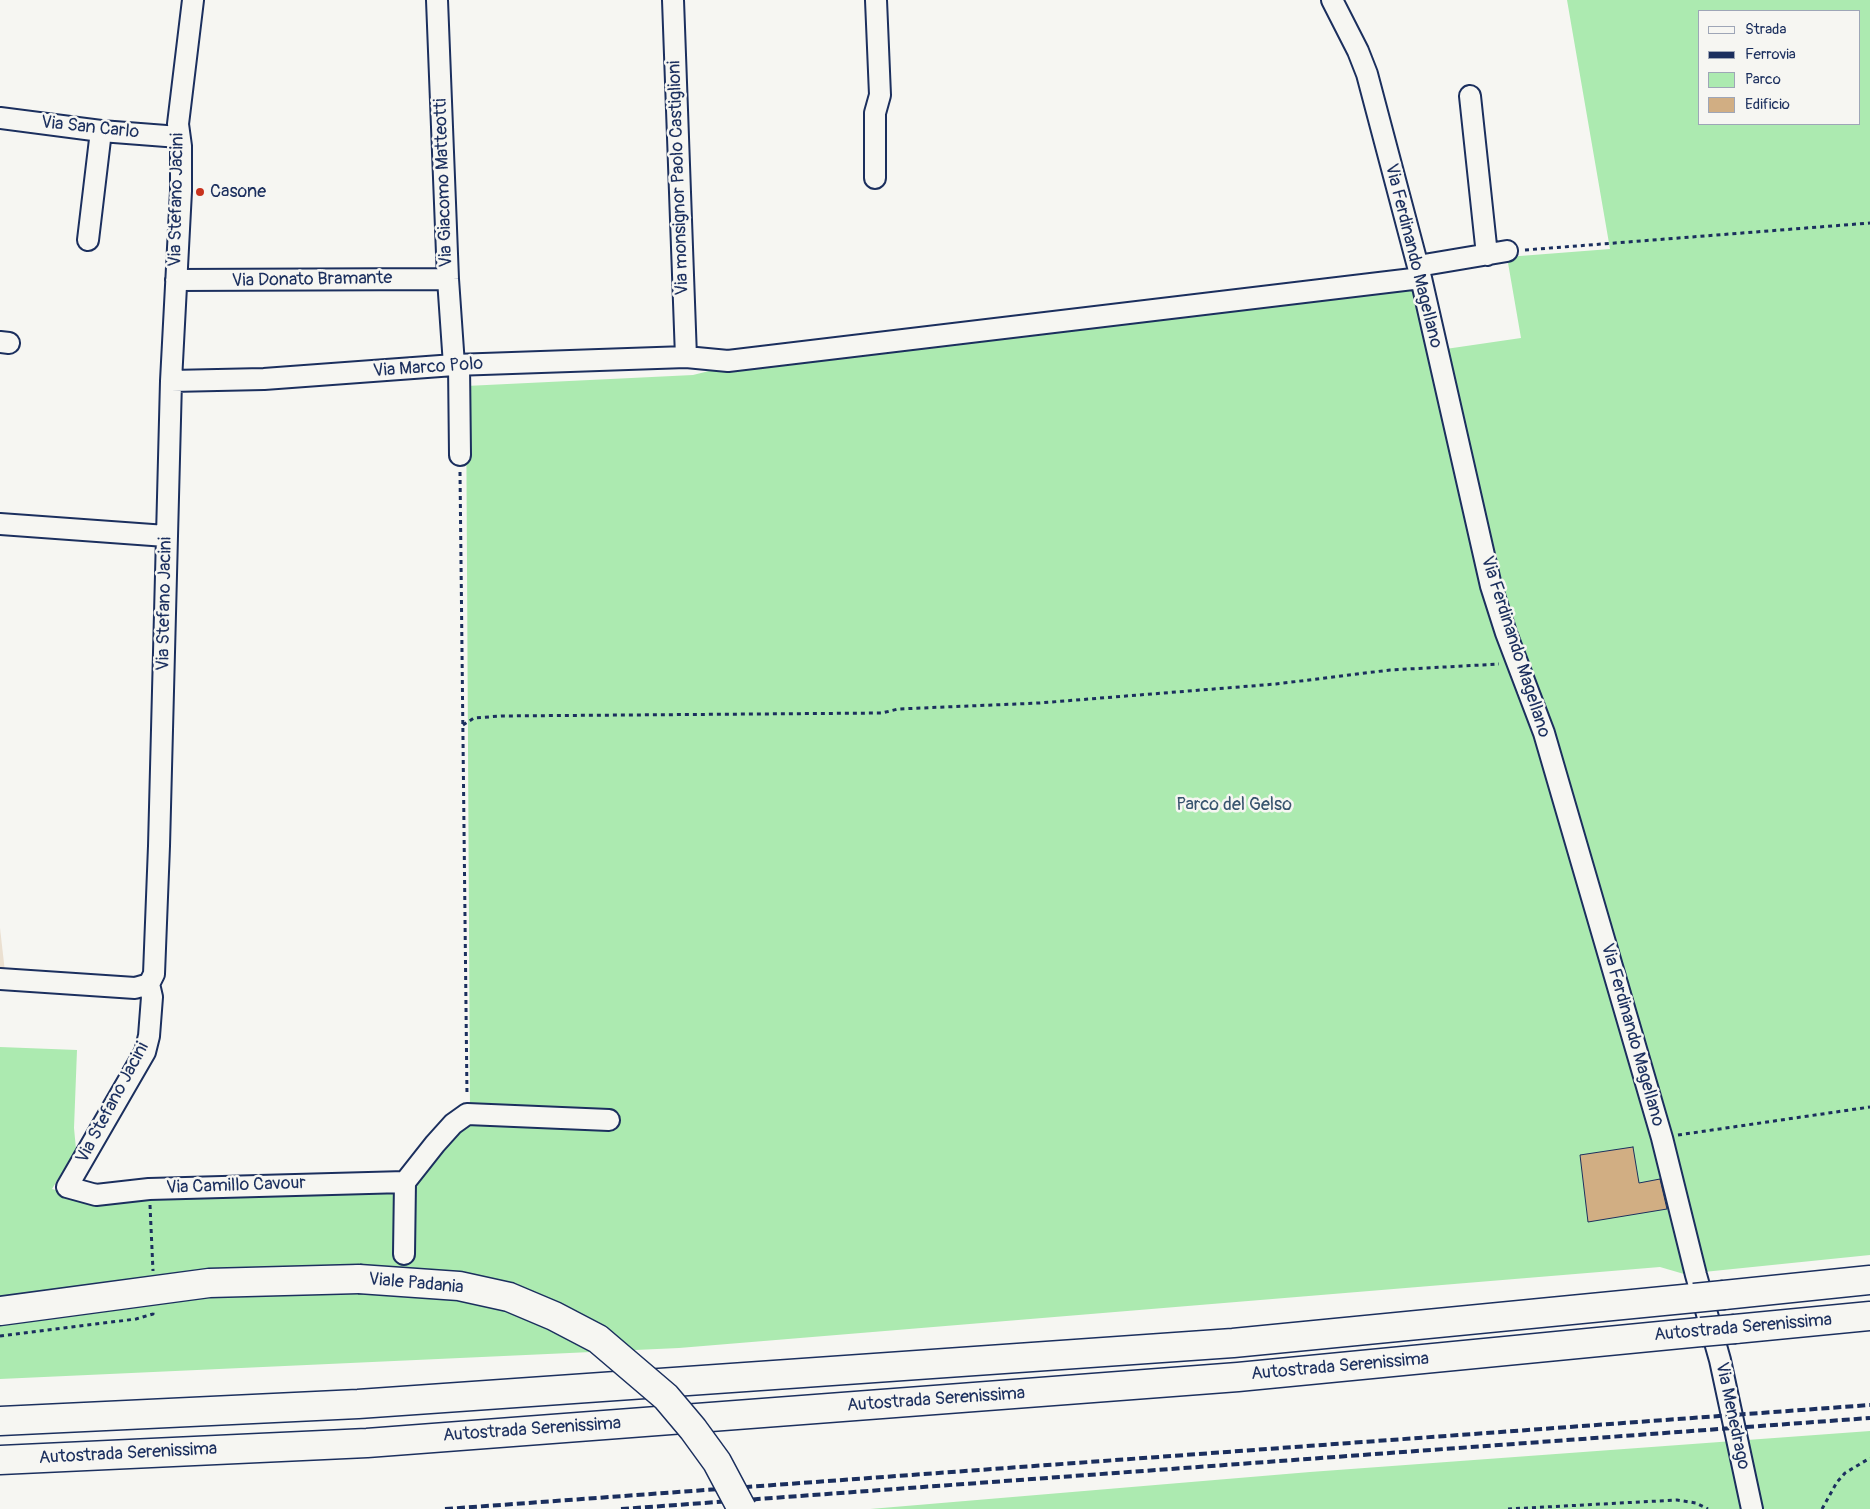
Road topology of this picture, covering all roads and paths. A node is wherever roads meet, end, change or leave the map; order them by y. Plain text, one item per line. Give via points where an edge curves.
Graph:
1 (193, 0) edge
2 (437, 0) edge
3 (673, 0) edge
4 (876, 0) edge
5 (1332, 0) edge
6 (1470, 96) dead end
7 (0, 118) edge
8 (101, 131) junction
9 (179, 137) junction
10 (875, 178) dead end
11 (1870, 223) edge
12 (88, 240) dead end
13 (1497, 253) junction
14 (1420, 272) junction
15 (448, 279) junction
16 (176, 280) junction
17 (686, 357) junction
18 (456, 365) junction
19 (171, 381) junction
20 (460, 455) joint
21 (0, 524) edge
22 (166, 536) junction
23 (1517, 661) junction
24 (463, 726) junction
25 (0, 978) edge
26 (149, 984) junction
27 (1870, 1106) edge
28 (467, 1114) junction
29 (609, 1120) dead end
30 (1662, 1138) junction
31 (406, 1182) junction
32 (67, 1187) joint
33 (149, 1189) junction
34 (1687, 1237) joint
35 (404, 1254) dead end
36 (153, 1272) dead end
37 (1870, 1280) edge
38 (155, 1307) dead end
39 (0, 1310) edge
40 (1870, 1316) edge
41 (0, 1336) edge
42 (0, 1421) edge
43 (1870, 1458) edge
44 (0, 1460) edge
45 (742, 1509) edge
46 (1508, 1509) edge
47 (1708, 1509) edge
48 (1752, 1509) edge
49 (1822, 1509) edge

1 - 9 street, Via Stefano Jacini via 182,82
2 - 15 street, Via Giacomo Matteotti
3 - 17 street, Via monsignor Paolo Castiglioni
4 - 10 street via 880,95 875,113
5 - 14 street, Via Ferdinando Magellano via 1367,74
6 - 13 street
7 - 8 street, Via San Carlo
8 - 9 street, Via San Carlo
8 - 12 street
9 - 16 street, Via Stefano Jacini via 181,191
11 - 13 path
13 - 14 street, Via Marco Polo
14 - 17 street, Via Marco Polo via 728,361
14 - 23 street, Via Ferdinando Magellano via 1491,586
15 - 16 street, Via Donato Bramante
15 - 18 street, Via Giacomo Matteotti
16 - 19 street, Via Stefano Jacini
17 - 18 street, Via Marco Polo
18 - 19 street, Via Marco Polo via 264,379
18 - 20 street, Via Giacomo Matteotti
19 - 22 street, Via Stefano Jacini
20 - 24 path
21 - 22 street
22 - 26 street, Via Stefano Jacini via 159,856 154,974
23 - 24 path via 1497,665 1390,670 1276,684 973,707 898,709 882,713 501,716 474,718
23 - 30 street, Via Ferdinando Magellano via 1544,734
24 - 28 path
25 - 26 street via 135,988
26 - 32 street, Via Stefano Jacini via 152,1007 145,1052
27 - 30 path
28 - 29 street
28 - 31 street via 435,1144
30 - 34 street, Via Ferdinando Magellano
31 - 33 street, Via Camillo Cavour
31 - 35 street
32 - 33 street, Via Camillo Cavour via 96,1195
33 - 36 path
34 - 48 street, Via Menedrago via 1720,1360
37 - 42 main road, Autostrada Serenissima, bridge via 1214,1344 368,1404
38 - 41 path via 153,1314 136,1319
39 - 45 main road, Viale Padania, bridge via 209,1283 359,1279 459,1286 510,1297 598,1339 666,1396 694,1429
40 - 44 main road, Autostrada Serenissima, bridge via 1238,1377 367,1443
43 - 49 path via 1836,1482
46 - 47 path via 1677,1500 1696,1502

